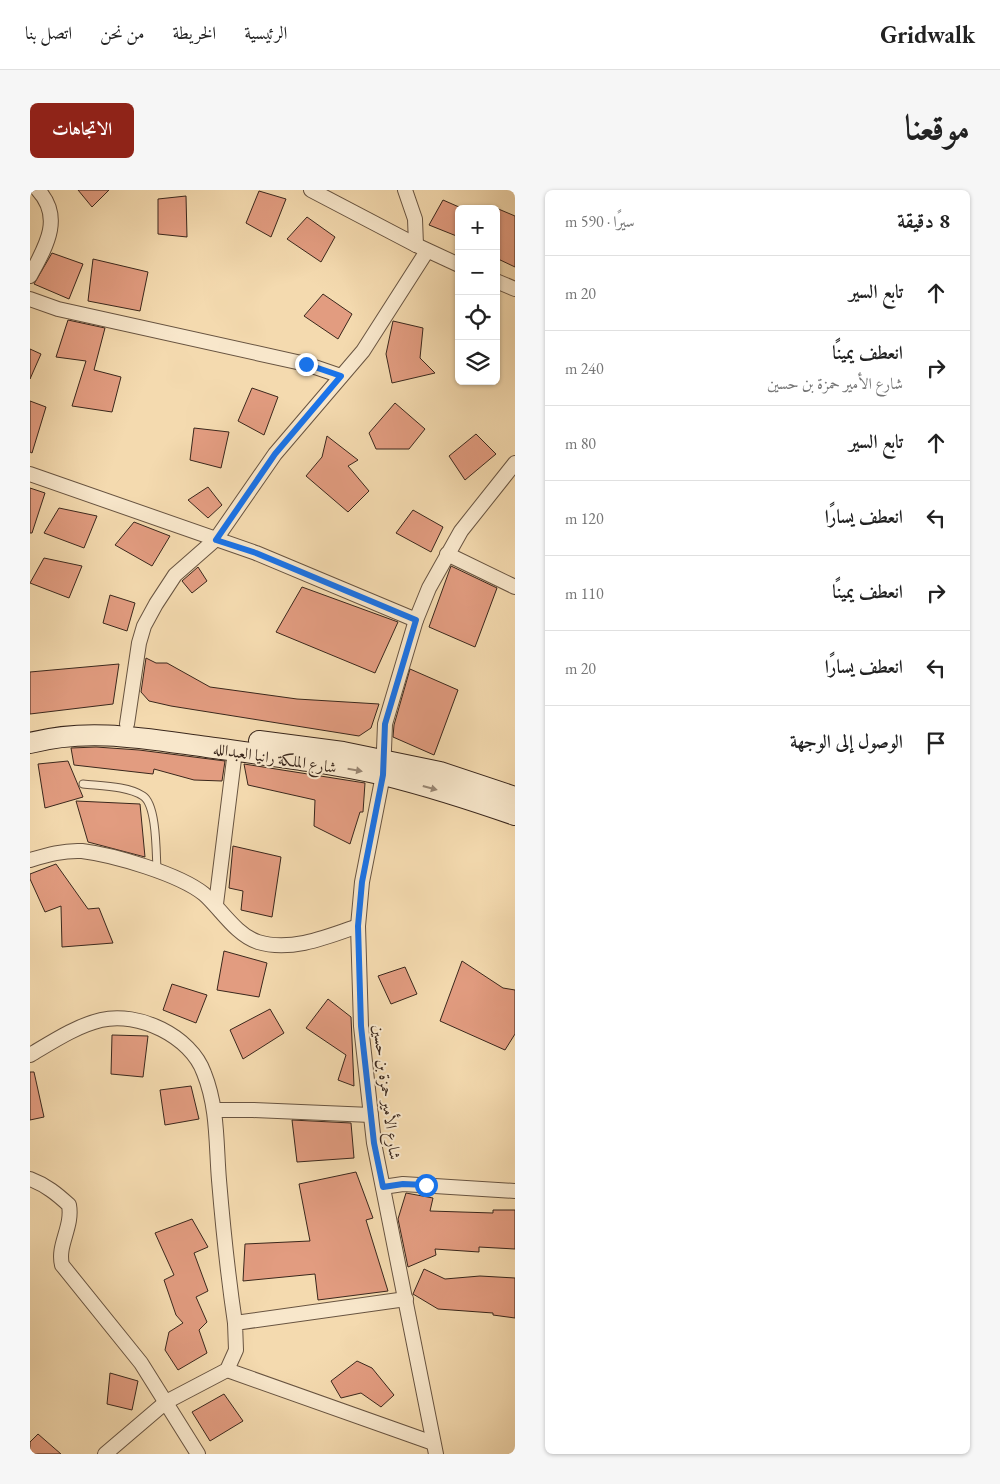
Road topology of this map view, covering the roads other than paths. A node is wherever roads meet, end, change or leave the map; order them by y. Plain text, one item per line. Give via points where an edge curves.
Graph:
1 (38, 190) edge
2 (311, 190) edge
3 (405, 190) edge
4 (422, 248) junction
5 (455, 263) edge
6 (30, 276) edge
7 (500, 283) edge
8 (515, 289) edge
9 (30, 299) edge
10 (341, 376) junction
11 (515, 463) edge
12 (30, 474) edge
13 (216, 540) junction
14 (447, 554) junction
15 (515, 587) edge
16 (416, 620) junction
17 (127, 724) junction
18 (30, 730) edge
19 (30, 743) edge
20 (235, 751) junction
21 (383, 768) junction
22 (83, 784) dead end
23 (515, 796) edge
24 (515, 815) edge
25 (30, 860) edge
26 (157, 871) junction
27 (216, 904) junction
28 (358, 926) junction
29 (30, 1055) edge
30 (216, 1110) junction
31 (371, 1115) junction
32 (30, 1179) edge
33 (383, 1187) junction
34 (515, 1191) edge
35 (406, 1299) junction
36 (235, 1323) junction
37 (227, 1370) junction
38 (166, 1402) junction
39 (434, 1448) edge
40 (105, 1454) edge
41 (198, 1454) edge

1 - 6 street via 47,202 52,227
2 - 4 street
3 - 4 street
4 - 5 street
4 - 10 street via 363,351
7 - 8 street
9 - 10 street via 58,309 306,364
10 - 13 street via 275,454
11 - 14 street, شارع الأمير حمزة بن حسين
12 - 13 street
13 - 16 street via 256,553
13 - 17 street via 175,575 144,626
14 - 15 street
14 - 16 street, شارع الأمير حمزة بن حسين
16 - 21 street, شارع الأمير حمزة بن حسين via 385,724
17 - 18 main road, شارع الملكة رانيا العبدالله via 63,723
17 - 21 main road, شارع الملكة رانيا العبدالله via 343,752
19 - 20 main road, شارع الملكة رانيا العبدالله via 61,736 125,736
20 -> 21 main road, شارع الملكة رانيا العبدالله
20 - 27 street
21 - 23 main road, شارع الملكة رانيا العبدالله via 440,772
21 -> 24 main road, شارع الملكة رانيا العبدالله
21 - 28 street, شارع الأمير حمزة بن حسين via 362,882
22 - 26 lane via 136,793 147,799 152,813
25 - 26 street via 65,851 81,851
26 - 27 street via 199,890
27 - 28 street via 243,934 270,944 306,942
28 - 31 street, شارع الأمير حمزة بن حسين via 361,1026
29 - 30 street via 100,1020 117,1017 149,1023 174,1038 194,1057 204,1071
30 - 31 street
30 - 36 street via 219,1189
31 - 33 street, شارع الأمير حمزة بن حسين
32 - 38 street via 56,1192 69,1206 71,1221 61,1252 62,1265 116,1330
33 - 34 street via 411,1184
33 - 35 street, شارع الأمير حمزة بن حسين
35 - 36 street
35 - 39 street, شارع الأمير حمزة بن حسين
36 - 37 street via 236,1350
37 - 38 street
37 - 39 street
38 - 40 street
38 - 41 street

